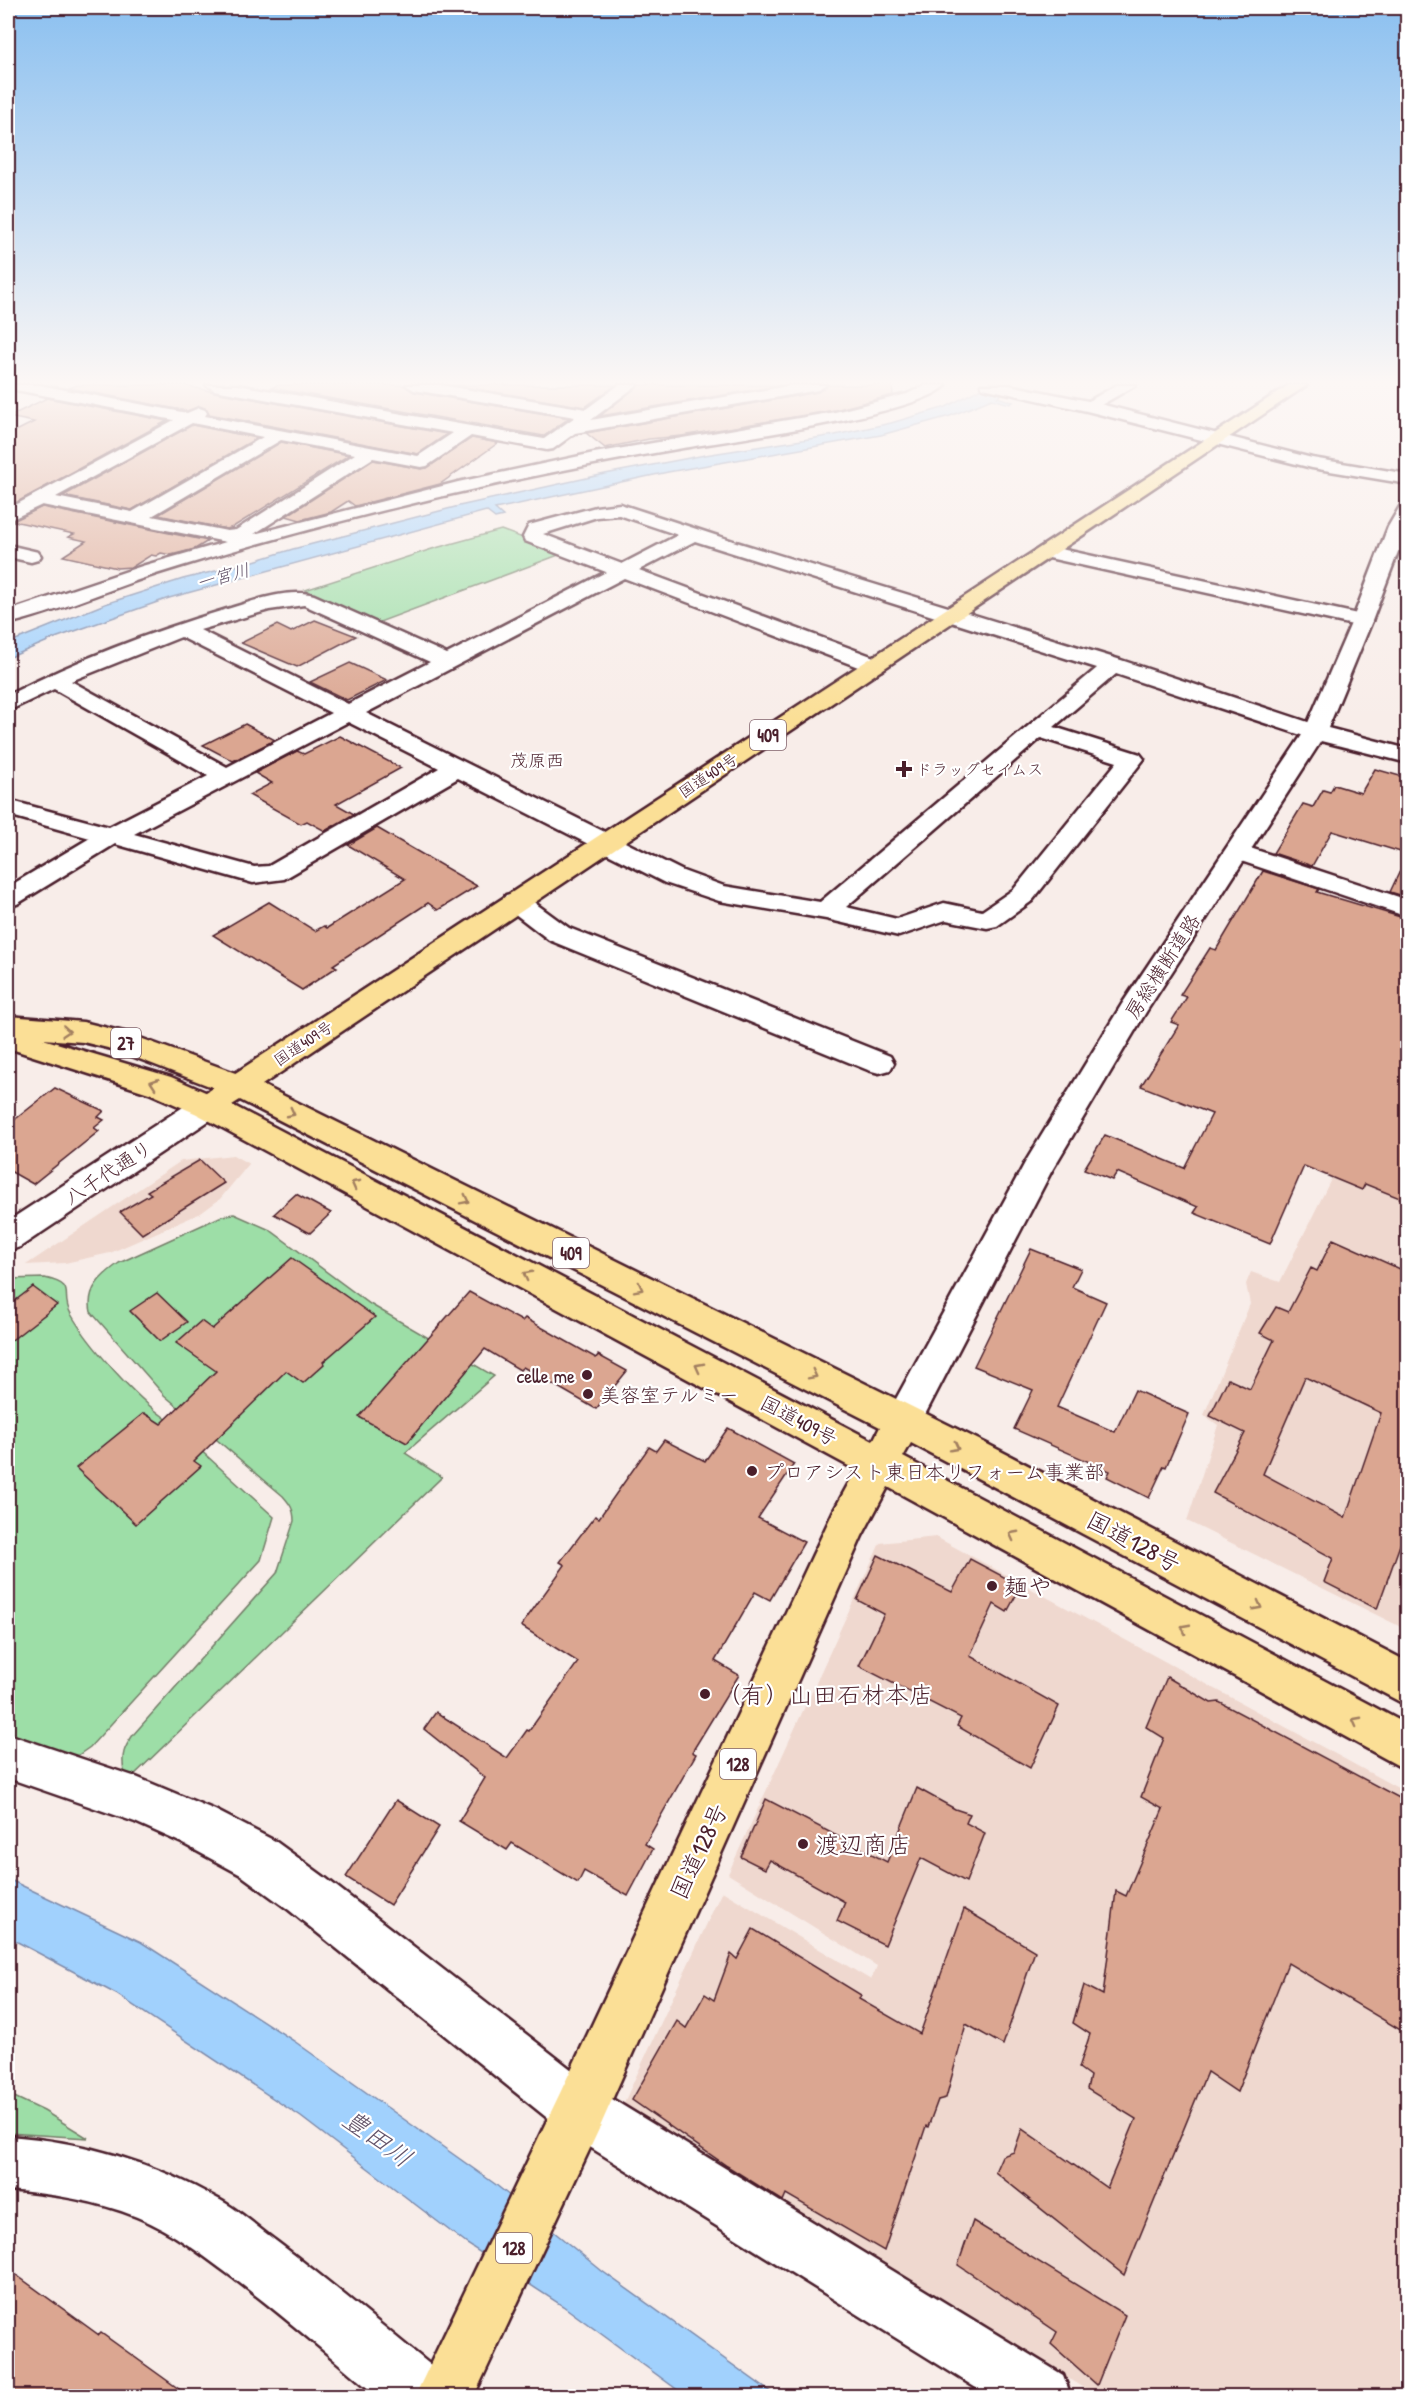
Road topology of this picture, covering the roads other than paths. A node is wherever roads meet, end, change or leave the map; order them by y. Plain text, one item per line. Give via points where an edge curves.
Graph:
1 (42, 497) edge
2 (172, 497) edge
3 (300, 497) edge
4 (420, 497) edge
5 (1129, 497) edge
6 (39, 499) junction
7 (1407, 507) edge
8 (8, 516) edge
9 (136, 518) junction
10 (694, 534) junction
11 (1399, 545) edge
12 (8, 551) edge
13 (1047, 552) junction
14 (31, 556) dead end
15 (625, 571) junction
16 (952, 613) junction
17 (8, 618) edge
18 (1362, 621) junction
19 (181, 629) junction
20 (448, 662) junction
21 (874, 665) junction
22 (1113, 665) junction
23 (53, 680) junction
24 (8, 704) edge
25 (347, 713) junction
26 (1038, 730) junction
27 (1315, 732) junction
28 (1407, 756) edge
29 (458, 768) junction
30 (226, 776) junction
31 (8, 807) edge
32 (111, 836) junction
33 (608, 843) junction
34 (1238, 852) junction
35 (8, 898) edge
36 (515, 901) junction
37 (1407, 909) edge
38 (826, 911) junction
39 (8, 1026) edge
40 (8, 1038) edge
41 (879, 1063) dead end
42 (238, 1086) junction
43 (208, 1106) junction
44 (8, 1238) edge
45 (903, 1421) junction
46 (880, 1463) junction
47 (1407, 1685) edge
48 (1407, 1749) edge
49 (8, 1756) edge
50 (575, 2120) junction
51 (8, 2163) edge
52 (443, 2388) edge
53 (1042, 2397) edge

1 - 6 street
2 - 9 street
3 - 9 street via 242,534 227,537
4 - 17 street via 150,570
5 - 13 main road, 国道409号 / 409
6 - 8 street
6 - 9 street
7 - 11 street, 房総横断道路
10 - 15 street
10 - 15 street via 620,509 536,530 532,537
10 - 16 street
11 - 18 street, 房総横断道路
12 - 14 street
13 - 16 main road, 国道409号 / 409
13 - 18 street
15 - 20 street
15 - 21 street
16 - 21 main road, 国道409号 / 409
16 - 22 street
18 - 27 street, 房総横断道路
19 - 20 street via 287,599 307,598
19 - 23 street via 125,648
19 - 25 street
20 - 25 street
21 - 33 main road, 国道409号 / 409
22 - 26 street
22 - 27 street
23 - 24 street
23 - 30 street
25 - 29 street
25 - 30 street
26 - 38 street
26 - 38 street via 1132,759 1023,895 987,920 944,911 899,928
27 - 28 street
27 - 34 street, 房総横断道路
29 - 32 street via 275,873 253,875
29 - 33 street
30 - 32 street
31 - 32 street
32 - 35 street
33 - 36 main road, 国道409号 / 409
33 - 38 street via 674,877 719,893
34 - 37 street
34 - 45 street, 房総横断道路 via 1132,1011 1037,1168
36 - 41 street via 559,934
36 - 42 main road, 国道409号 / 409
39 -> 42 main road, 27 via 82,1032 124,1042
43 -> 40 main road, 27 via 160,1085
42 - 43 main road, 国道409号 / 409
42 -> 45 main road, 409
43 - 44 street, 八千代通り
46 -> 43 main road, 国道409号 / 409
45 - 46 main road, 国道128号 / 128
45 -> 47 main road, 国道128号
48 -> 46 main road
46 - 50 main road, 国道128号 / 128 via 847,1525
49 - 50 street via 78,1778 175,1817 260,1859 306,1893
50 - 52 main road, 国道128号 / 128
50 - 53 street
51 - 52 street via 94,2176 196,2216 274,2274

